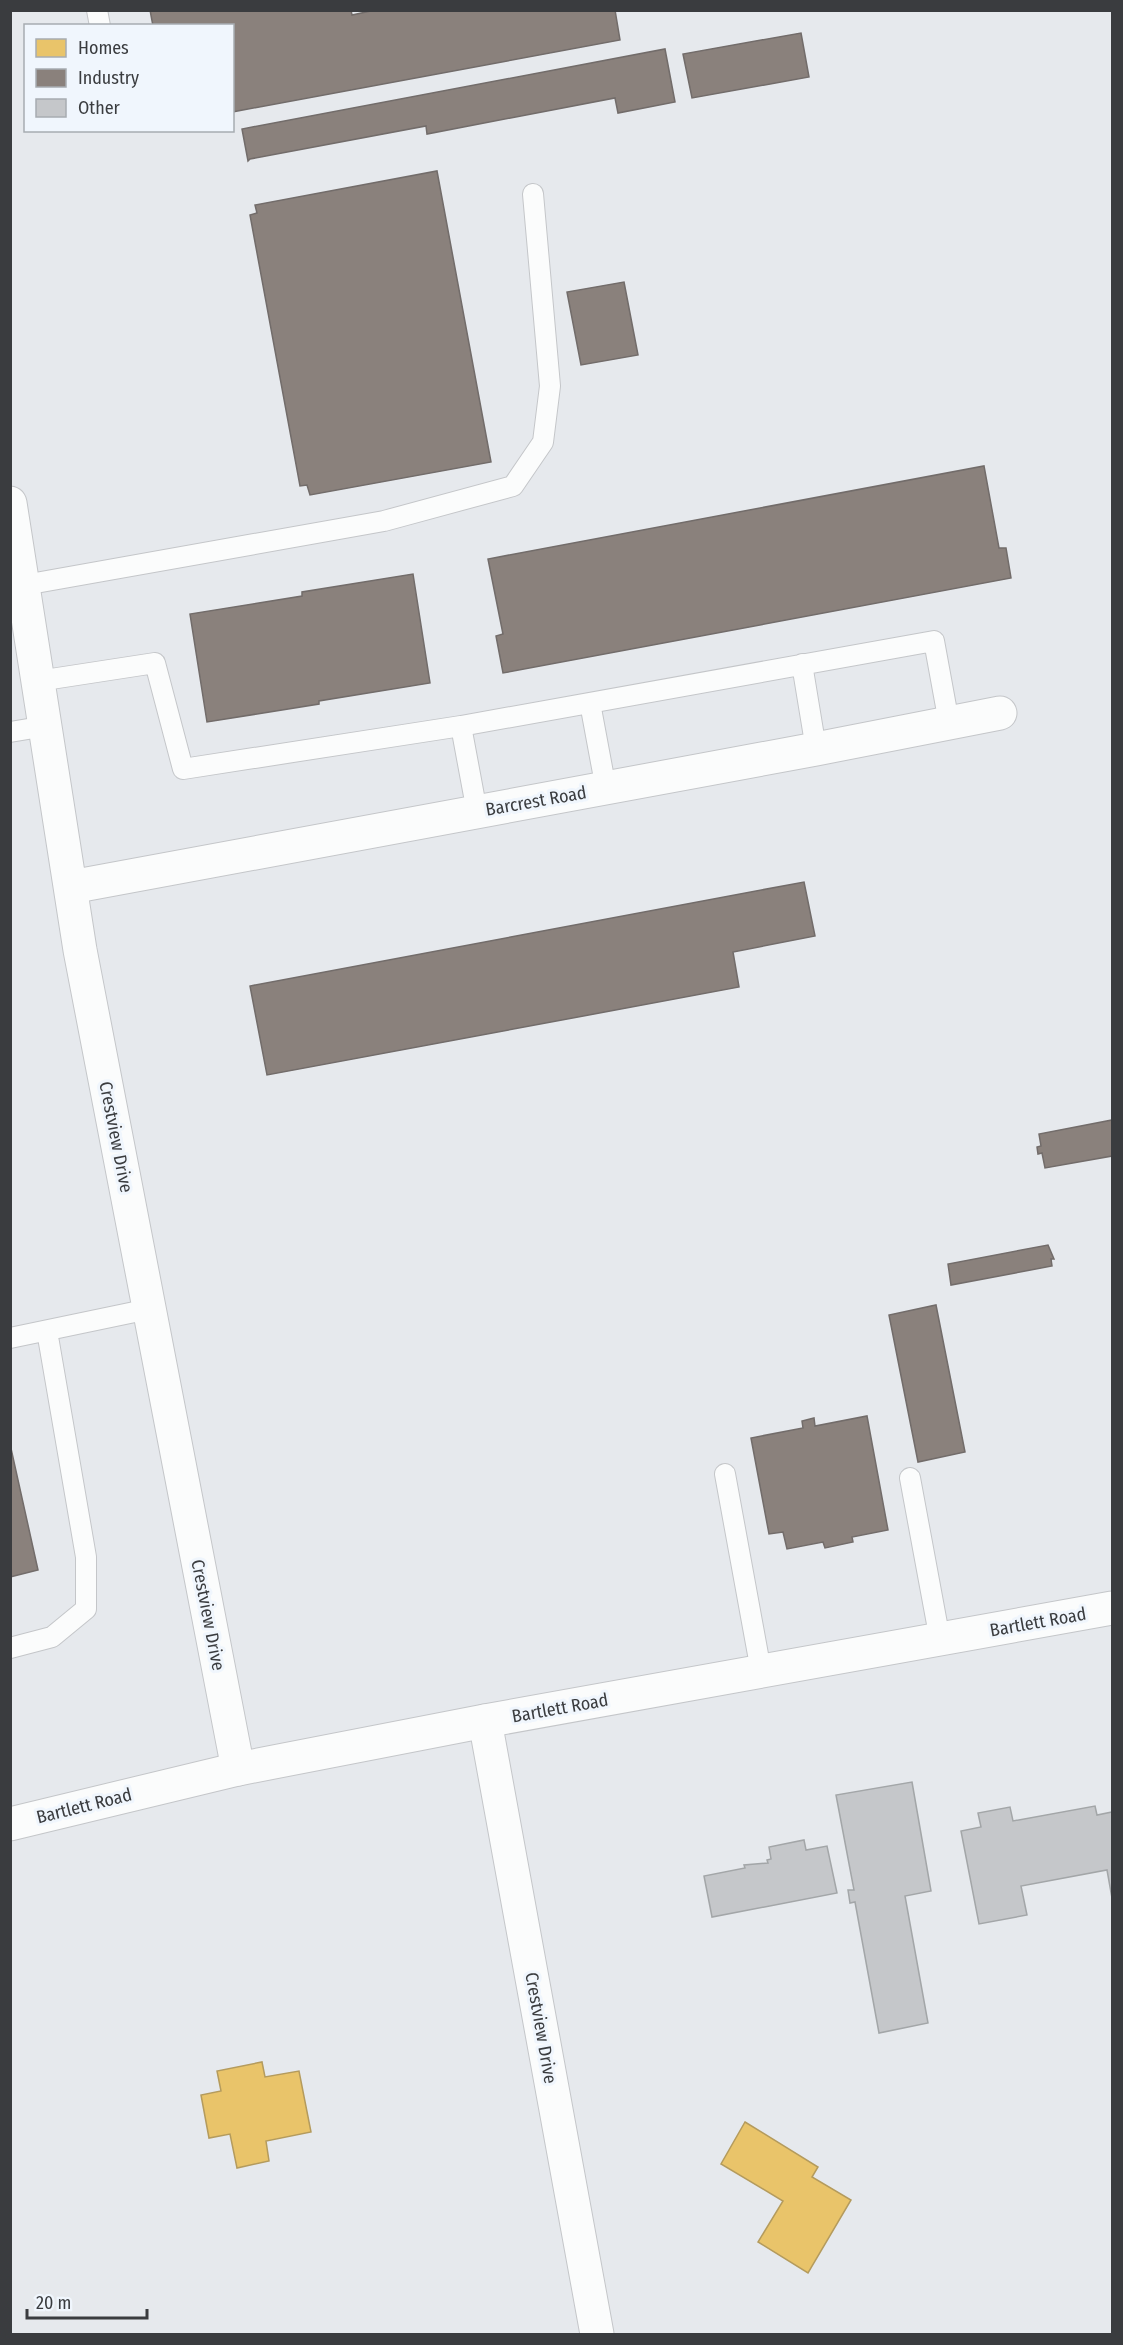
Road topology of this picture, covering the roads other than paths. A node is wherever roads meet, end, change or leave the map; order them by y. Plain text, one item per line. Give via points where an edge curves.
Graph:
1 (533, 194) dead end
2 (10, 503) edge
3 (17, 586) edge
4 (802, 664) junction
5 (38, 681) junction
6 (590, 703) junction
7 (1000, 713) dead end
8 (949, 723) junction
9 (46, 726) junction
10 (461, 726) junction
11 (10, 732) edge
12 (816, 749) junction
13 (606, 789) junction
14 (477, 812) junction
15 (70, 887) junction
16 (149, 1309) junction
17 (47, 1330) junction
18 (10, 1338) edge
19 (725, 1474) dead end
20 (910, 1478) dead end
21 (1113, 1608) edge
22 (940, 1640) junction
23 (10, 1648) edge
24 (761, 1671) junction
25 (485, 1721) junction
26 (238, 1769) junction
27 (10, 1824) edge
28 (597, 2334) edge

1 - 3 lane via 550,386 543,442 513,486 384,521
2 - 3 street, Crestview Drive
3 - 5 street, Crestview Drive
4 - 6 lane
4 - 8 lane via 934,641
4 - 12 lane
5 - 9 street, Crestview Drive
5 - 10 lane via 155,663 183,769
6 - 10 lane
6 - 13 lane
7 - 8 street, Barcrest Road
8 - 12 street, Barcrest Road
9 - 11 lane
9 - 15 street, Crestview Drive
10 - 14 lane
12 - 13 street, Barcrest Road
13 - 14 street, Barcrest Road
14 - 15 street, Barcrest Road
15 - 16 street, Crestview Drive
16 - 17 lane
16 - 26 street, Crestview Drive
17 - 18 lane
17 - 23 lane via 86,1557 86,1609 52,1636
19 - 24 lane
20 - 22 lane
21 - 22 street, Bartlett Road
22 - 24 street, Bartlett Road
24 - 25 street, Bartlett Road
25 - 26 street, Bartlett Road
25 - 28 street, Crestview Drive
26 - 27 street, Bartlett Road

